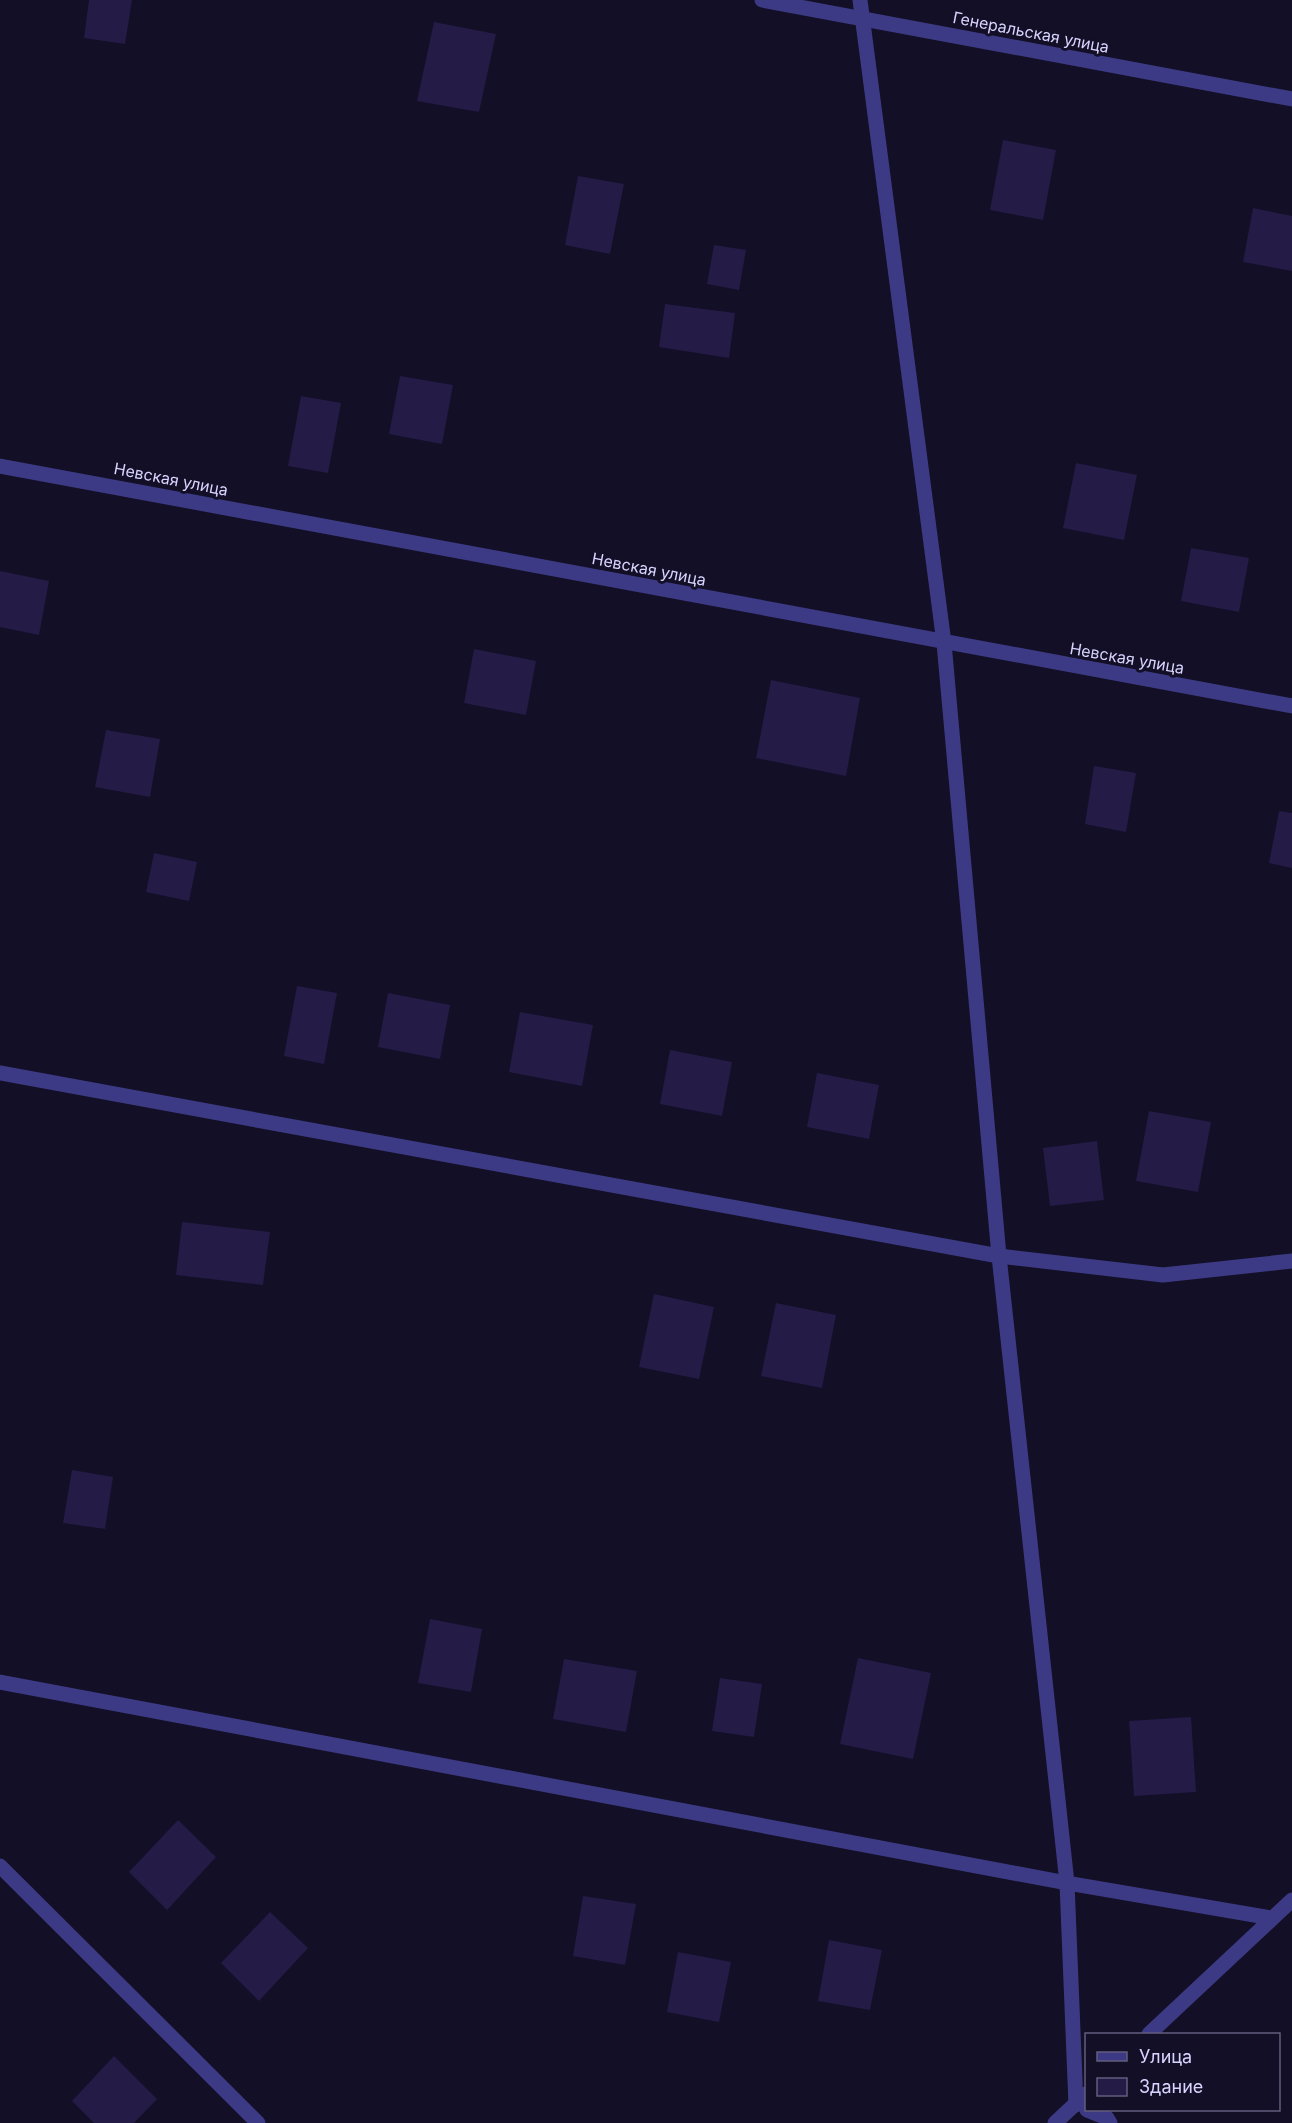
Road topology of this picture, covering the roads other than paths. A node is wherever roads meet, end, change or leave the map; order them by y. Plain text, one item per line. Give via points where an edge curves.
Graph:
1 (762, 0) edge
2 (860, 0) edge
3 (862, 18) junction
4 (1292, 99) edge
5 (0, 466) edge
6 (944, 643) junction
7 (1292, 706) edge
8 (0, 1073) edge
9 (999, 1256) junction
10 (1292, 1261) edge
11 (0, 1682) edge
12 (0, 1866) edge
13 (1067, 1883) junction
14 (1292, 1900) edge
15 (1272, 1918) junction
16 (1150, 2033) edge
17 (1084, 2104) edge
18 (1096, 2111) edge
19 (258, 2123) edge
20 (1055, 2123) edge
21 (1110, 2123) edge

1 - 3 street, Генеральская улица
2 - 3 street
3 - 4 street, Генеральская улица
3 - 6 street
5 - 6 street, Невская улица
6 - 7 street, Невская улица
6 - 9 street
8 - 9 street
9 - 10 street via 1163,1275
9 - 13 street
11 - 13 street
12 - 19 street
13 - 15 street
13 - 17 street
14 - 15 street
15 - 16 street
17 - 20 street
18 - 21 street

